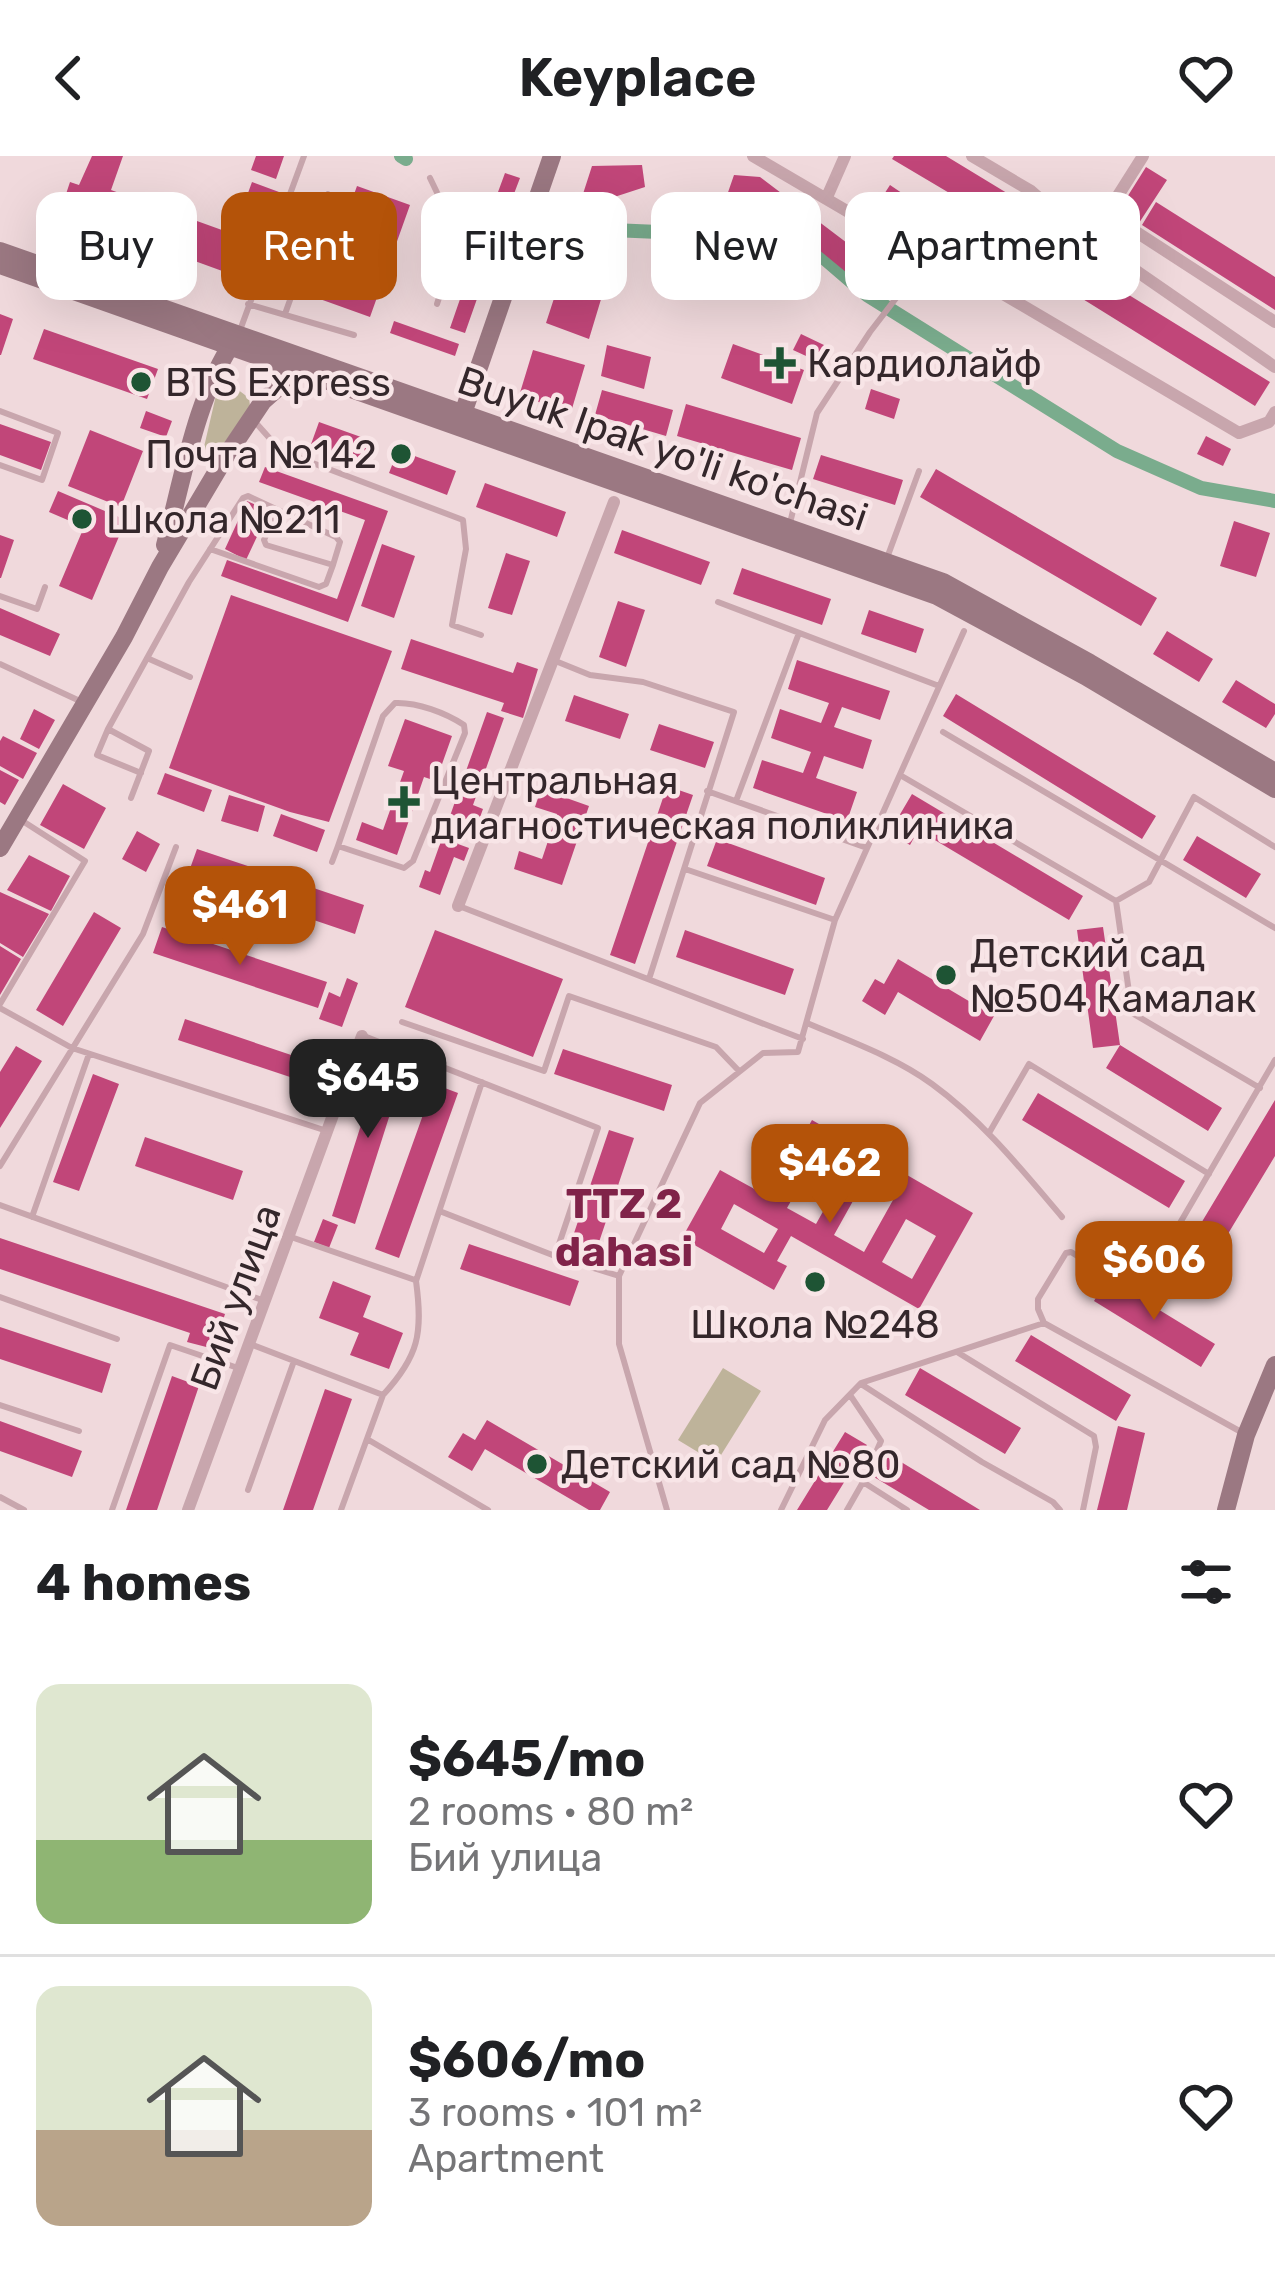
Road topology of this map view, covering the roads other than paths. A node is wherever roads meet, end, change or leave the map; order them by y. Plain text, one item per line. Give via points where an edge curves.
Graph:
1 (304, 156) edge
2 (552, 156) edge
3 (753, 156) edge
4 (845, 156) edge
5 (972, 156) edge
6 (1143, 156) edge
7 (430, 178) dead end
8 (437, 192) edge
9 (540, 192) edge
10 (1032, 192) edge
11 (1120, 192) edge
12 (827, 197) junction
13 (845, 208) edge
14 (1140, 234) edge
15 (0, 251) edge
16 (0, 265) edge
17 (1140, 273) edge
18 (290, 300) edge
19 (438, 300) edge
20 (503, 300) edge
21 (894, 300) edge
22 (1012, 300) edge
23 (248, 304) junction
24 (437, 304) dead end
25 (285, 314) junction
26 (1275, 322) edge
27 (354, 335) dead end
28 (234, 340) junction
29 (301, 363) junction
30 (1275, 367) edge
31 (0, 411) edge
32 (1275, 412) edge
33 (251, 418) junction
34 (461, 419) junction
35 (0, 465) edge
36 (919, 471) dead end
37 (614, 502) dead end
38 (276, 511) junction
39 (789, 527) junction
40 (210, 549) junction
41 (886, 562) junction
42 (332, 565) junction
43 (160, 567) junction
44 (45, 587) dead end
45 (0, 596) edge
46 (718, 602) dead end
47 (964, 631) dead end
48 (800, 632) junction
49 (481, 635) dead end
50 (147, 658) junction
51 (554, 660) junction
52 (0, 664) edge
53 (190, 676) dead end
54 (939, 686) junction
55 (86, 703) junction
56 (108, 729) junction
57 (944, 732) dead end
58 (1275, 772) edge
59 (142, 773) junction
60 (900, 775) junction
61 (1275, 789) edge
62 (707, 790) junction
63 (131, 798) dead end
64 (736, 801) junction
65 (18, 818) junction
66 (338, 846) junction
67 (1275, 847) edge
68 (0, 848) edge
69 (176, 848) dead end
70 (867, 848) junction
71 (332, 862) dead end
72 (1160, 862) junction
73 (683, 868) junction
74 (1116, 902) junction
75 (458, 906) joint
76 (835, 920) junction
77 (1275, 928) edge
78 (649, 979) junction
79 (0, 1006) edge
80 (401, 1022) dead end
81 (807, 1023) junction
82 (362, 1036) joint
83 (802, 1039) junction
84 (72, 1048) junction
85 (89, 1054) junction
86 (1275, 1060) edge
87 (740, 1071) junction
88 (482, 1082) junction
89 (1261, 1088) junction
90 (327, 1131) junction
91 (988, 1134) junction
92 (0, 1166) edge
93 (1209, 1174) junction
94 (0, 1205) edge
95 (440, 1211) junction
96 (32, 1217) junction
97 (1062, 1217) dead end
98 (288, 1236) junction
99 (555, 1256) junction
100 (619, 1276) junction
101 (416, 1281) junction
102 (0, 1297) edge
103 (265, 1301) junction
104 (1044, 1323) junction
105 (117, 1339) dead end
106 (250, 1344) junction
107 (957, 1352) junction
108 (294, 1361) junction
109 (1275, 1365) edge
110 (241, 1370) junction
111 (861, 1384) junction
112 (850, 1395) junction
113 (383, 1396) junction
114 (0, 1405) edge
115 (1266, 1408) edge
116 (79, 1431) dead end
117 (1246, 1435) junction
118 (366, 1438) junction
119 (863, 1482) junction
120 (248, 1490) dead end
121 (0, 1497) edge
122 (24, 1510) edge
123 (112, 1510) edge
124 (188, 1510) edge
125 (341, 1510) edge
126 (488, 1510) edge
127 (667, 1510) edge
128 (781, 1510) edge
129 (847, 1510) edge
130 (908, 1510) edge
131 (1060, 1510) edge
132 (1083, 1510) edge
133 (1226, 1510) edge

1 - 23 lane
2 - 9 main road
3 - 12 street
4 - 12 street
5 - 10 street
6 - 11 street
7 - 8 lane
12 - 13 street
14 - 26 street
15 - 28 main road
16 - 28 main road
17 - 30 street
18 - 25 lane
19 - 24 lane
20 - 34 main road
21 - 39 lane via 817,413
22 - 32 street via 1239,433
23 - 25 lane
23 - 28 lane
25 - 27 lane
28 - 29 main road
28 - 43 main road via 217,366
29 - 33 main road
29 - 34 main road
31 - 35 lane via 58,433 42,480
33 - 43 main road
33 - 49 lane via 281,451 463,520 466,549 452,625
34 - 39 main road, Buyuk Ipak yo'li ko'chasi
34 - 61 main road, Buyuk Ipak yo'li ko'chasi via 937,596
36 - 41 lane
37 - 51 street
38 - 40 lane via 244,496
38 - 42 lane via 336,537
38 - 42 lane via 266,545
39 - 41 main road, Buyuk Ipak yo'li ko'chasi
40 - 42 lane via 319,587
40 - 50 lane
41 - 58 main road, Buyuk Ipak yo'li ko'chasi via 943,582
43 - 55 main road
44 - 45 lane via 38,609
46 - 48 lane
47 - 54 lane
48 - 54 lane
48 - 64 lane
50 - 53 lane
50 - 56 lane
51 - 62 lane via 734,712
51 - 75 street
52 - 55 lane
54 - 60 lane
55 - 65 main road
56 - 59 lane via 149,751
56 - 59 lane via 98,755
57 - 72 lane
59 - 63 lane
60 - 70 lane
60 - 74 lane
62 - 64 lane
62 - 73 lane
64 - 70 lane
65 - 68 main road
65 - 79 lane via 85,861
66 - 66 lane via 383,716 395,703 464,725 413,861 404,868
66 - 71 lane
67 - 72 lane via 1194,797
69 - 84 lane via 142,934
70 - 76 lane
72 - 74 lane via 1149,883
72 - 77 lane
73 - 76 lane
73 - 78 lane
74 - 89 lane via 1132,1013
75 - 78 lane
76 - 81 lane
78 - 83 lane
79 - 84 lane
80 - 87 lane via 544,1071 569,996 716,1047
81 - 83 lane
81 - 91 lane via 931,1083
82 - 88 lane
82 - 90 street, Бий улица
83 - 87 lane via 798,1052 763,1053
84 - 85 lane
84 - 92 lane
85 - 90 lane
85 - 96 lane
86 - 89 lane
87 - 100 lane via 700,1103
88 - 95 lane
88 - 99 lane via 598,1128
89 - 93 lane
90 - 98 street, Бий улица
91 - 93 lane via 1029,1064
91 - 97 lane
93 - 104 lane via 1146,1275 1123,1279 1066,1253 1038,1299
94 - 96 lane
95 - 99 lane
95 - 101 lane
96 - 103 lane
98 - 101 lane
98 - 103 street, Бий улица
99 - 100 lane
100 - 127 lane via 619,1344
101 - 113 lane via 418,1343
102 - 105 lane
103 - 106 street, Бий улица
104 - 107 lane
104 - 117 lane
106 - 108 lane
106 - 110 street, Бий улица
107 - 111 lane
107 - 132 lane via 1094,1436
108 - 113 lane
108 - 120 lane
109 - 115 main road
110 - 123 lane via 170,1345
110 - 124 street, Бий улица
111 - 112 lane
111 - 131 lane
112 - 119 lane via 881,1441
112 - 128 lane via 825,1420
113 - 118 lane
114 - 116 lane
115 - 117 main road
117 - 133 main road
118 - 125 lane
118 - 126 lane
119 - 129 lane
119 - 130 lane
121 - 122 lane

